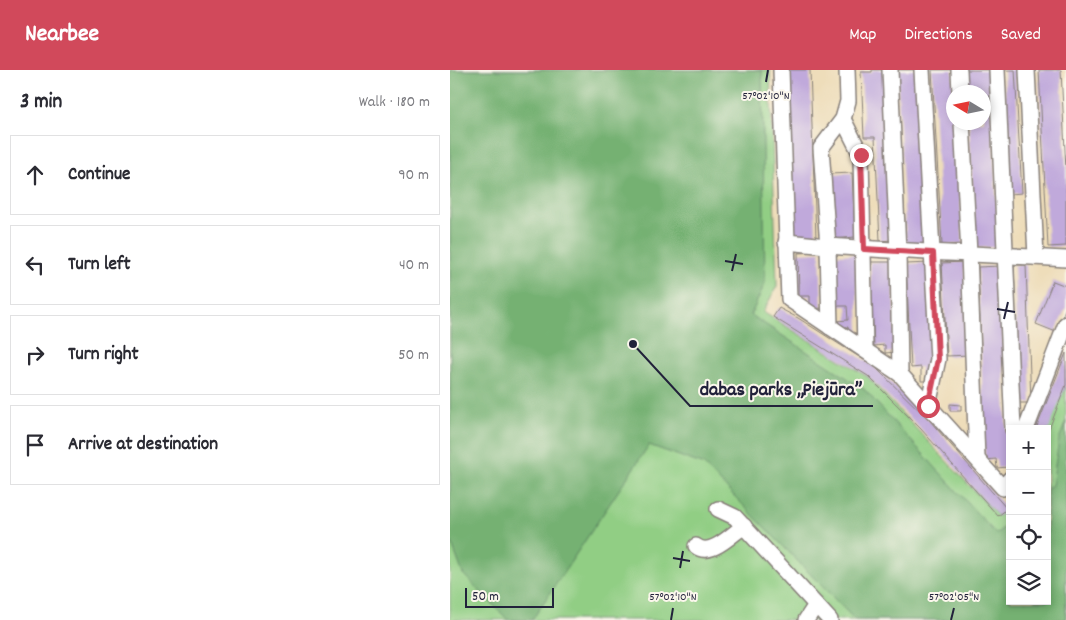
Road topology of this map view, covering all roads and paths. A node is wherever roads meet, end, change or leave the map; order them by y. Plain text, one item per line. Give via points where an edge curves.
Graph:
1 (781, 70) edge
2 (847, 70) edge
3 (890, 70) edge
4 (922, 70) edge
5 (958, 70) edge
6 (997, 70) edge
7 (1027, 70) edge
8 (959, 85) edge
9 (843, 120) junction
10 (962, 130) edge
11 (786, 242) junction
12 (828, 247) junction
13 (864, 249) junction
14 (898, 252) junction
15 (933, 253) junction
16 (969, 254) junction
17 (1007, 255) junction
18 (1036, 257) junction
19 (1066, 259) edge
20 (1066, 324) edge
21 (830, 327) junction
22 (865, 350) junction
23 (900, 374) junction
24 (928, 406) junction
25 (1013, 425) edge
26 (1028, 425) edge
27 (977, 458) junction
28 (1006, 484) edge
29 (718, 508) dead end
30 (744, 526) junction
31 (696, 546) dead end
32 (816, 606) junction
33 (806, 620) edge
34 (830, 620) edge

1 - 11 lane
2 - 9 lane via 848,101
3 - 14 lane
4 - 15 lane
5 - 8 lane
6 - 17 lane
7 - 18 lane
9 - 12 lane via 821,148
9 - 13 lane via 861,155
10 - 16 lane
11 - 12 lane
11 - 21 lane via 789,300
12 - 13 lane
12 - 21 lane
13 - 14 lane
13 - 22 lane
14 - 15 lane
14 - 23 lane
15 - 16 lane
15 - 24 lane via 938,359
16 - 17 lane
16 - 27 lane
17 - 18 lane
17 - 25 lane
18 - 19 lane
20 - 26 lane
21 - 22 lane
22 - 23 lane
23 - 24 lane
24 - 27 lane
27 - 28 lane via 1003,488
29 - 30 lane via 729,512
30 - 31 lane via 714,548 705,550
30 - 32 lane
32 - 33 lane
32 - 34 lane

